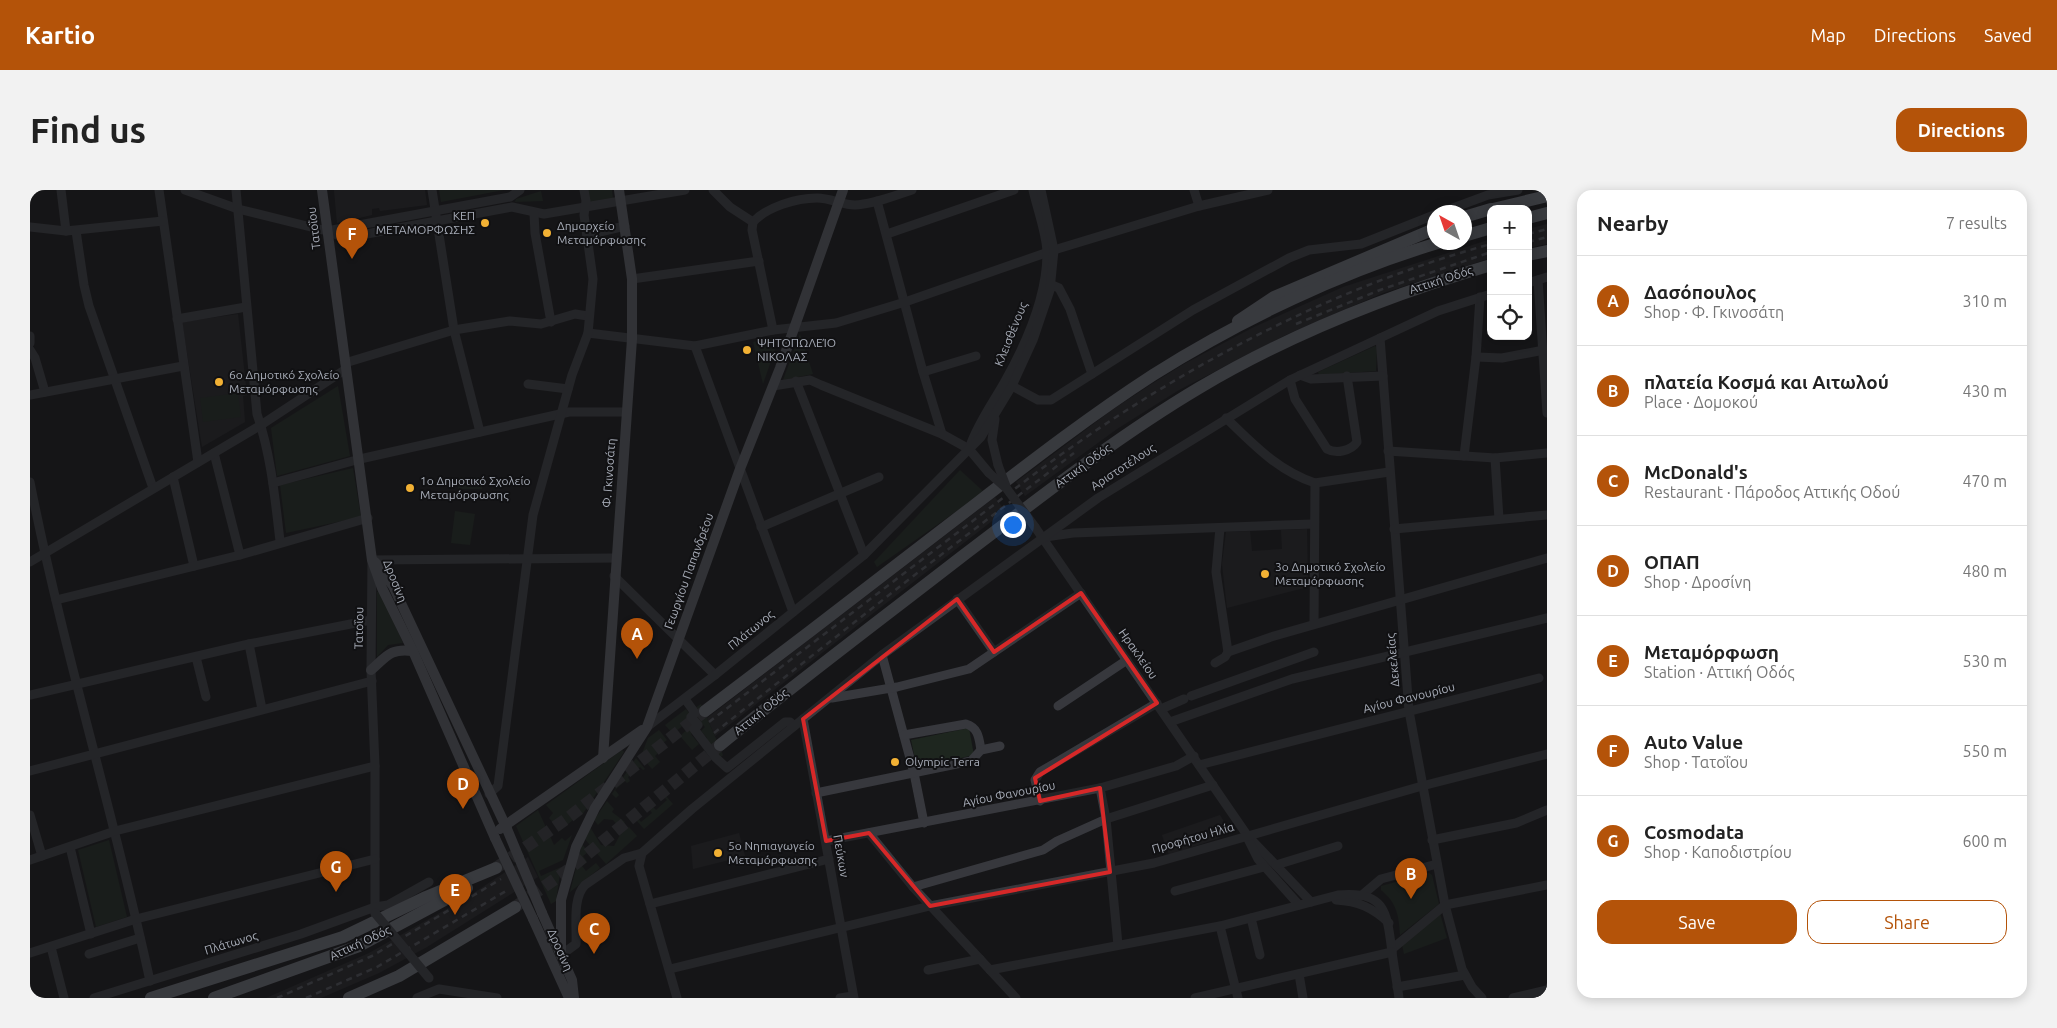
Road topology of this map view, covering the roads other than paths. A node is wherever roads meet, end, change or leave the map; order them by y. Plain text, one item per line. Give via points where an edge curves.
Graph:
1 (61, 190) edge
2 (159, 190) edge
3 (184, 190) edge
4 (236, 190) edge
5 (322, 190) edge
6 (432, 190) edge
7 (520, 190) edge
8 (584, 190) edge
9 (619, 190) edge
10 (685, 190) edge
11 (713, 190) edge
12 (843, 190) edge
13 (912, 190) edge
14 (1014, 190) edge
15 (1033, 190) edge
16 (1041, 190) edge
17 (1194, 190) edge
18 (1268, 190) edge
19 (1518, 190) edge
20 (1486, 193) edge
21 (807, 194) edge
22 (510, 196) junction
23 (1547, 196) edge
24 (877, 201) junction
25 (622, 202) junction
26 (839, 202) junction
27 (1458, 205) edge
28 (1509, 205) edge
29 (1199, 206) junction
30 (512, 207) junction
31 (586, 207) junction
32 (238, 209) junction
33 (1487, 210) edge
34 (436, 211) junction
35 (534, 213) junction
36 (1547, 213) edge
37 (1472, 215) edge
38 (1532, 217) edge
39 (1427, 218) edge
40 (163, 221) junction
41 (437, 221) junction
42 (753, 222) junction
43 (30, 226) edge
44 (625, 226) junction
45 (1487, 229) edge
46 (66, 231) junction
47 (76, 231) junction
48 (327, 231) junction
49 (1427, 232) edge
50 (887, 234) junction
51 (1472, 234) edge
52 (587, 235) junction
53 (1427, 247) edge
54 (1051, 251) junction
55 (1547, 251) edge
56 (1532, 255) edge
57 (1547, 255) edge
58 (1532, 256) edge
59 (758, 261) junction
60 (1487, 266) edge
61 (632, 279) junction
62 (1543, 279) edge
63 (1047, 283) junction
64 (1487, 295) edge
65 (1480, 297) junction
66 (906, 302) junction
67 (246, 308) junction
68 (588, 316) junction
69 (177, 318) junction
70 (551, 322) junction
71 (794, 328) junction
72 (454, 330) junction
73 (773, 330) junction
74 (588, 333) junction
75 (1217, 337) junction
76 (1380, 338) junction
77 (632, 339) junction
78 (31, 346) edge
79 (695, 346) junction
80 (1544, 350) junction
81 (976, 356) dead end
82 (1476, 357) junction
83 (184, 366) junction
84 (346, 366) junction
85 (923, 372) junction
86 (1092, 374) junction
87 (1300, 375) junction
88 (1347, 376) junction
89 (1383, 376) junction
90 (115, 378) junction
91 (1290, 380) junction
92 (796, 381) junction
93 (528, 384) dead end
94 (773, 386) junction
95 (1012, 386) junction
96 (568, 389) junction
97 (46, 392) junction
98 (30, 395) edge
99 (626, 412) junction
100 (996, 413) junction
101 (1547, 413) edge
102 (561, 414) junction
103 (1226, 418) junction
104 (261, 425) junction
105 (480, 432) junction
106 (942, 434) junction
107 (969, 449) junction
108 (1388, 451) junction
109 (214, 453) junction
110 (1547, 453) edge
111 (1464, 456) junction
112 (1495, 458) junction
113 (360, 459) junction
114 (198, 462) junction
115 (740, 469) junction
116 (1389, 472) junction
117 (172, 477) junction
118 (879, 477) dead end
119 (30, 482) edge
120 (273, 483) junction
121 (1315, 483) junction
122 (153, 488) junction
123 (1007, 489) junction
124 (841, 493) junction
125 (1547, 515) edge
126 (368, 518) junction
127 (1499, 519) junction
128 (1313, 524) junction
129 (762, 527) junction
130 (1220, 528) junction
131 (1394, 529) junction
132 (1042, 537) junction
133 (280, 541) junction
134 (240, 554) junction
135 (864, 554) junction
136 (44, 555) junction
137 (528, 558) junction
138 (615, 558) junction
139 (1547, 558) edge
140 (372, 560) junction
141 (30, 562) edge
142 (194, 566) junction
143 (614, 576) junction
144 (1081, 593) junction
145 (957, 599) junction
146 (1400, 599) junction
147 (56, 600) junction
148 (793, 612) junction
149 (1547, 618) edge
150 (371, 620) junction
151 (1314, 624) junction
152 (678, 637) junction
153 (249, 644) junction
154 (413, 650) junction
155 (994, 652) junction
156 (1228, 652) junction
157 (1314, 652) dead end
158 (1404, 652) junction
159 (882, 655) junction
160 (196, 657) junction
161 (1127, 660) junction
162 (1215, 664) dead end
163 (371, 670) junction
164 (715, 675) junction
165 (1539, 678) dead end
166 (372, 681) junction
167 (1232, 681) junction
168 (76, 684) junction
169 (891, 688) junction
170 (30, 695) edge
171 (206, 697) dead end
172 (829, 698) junction
173 (1238, 698) junction
174 (685, 699) junction
175 (1058, 706) dead end
176 (1159, 706) junction
177 (262, 709) junction
178 (705, 711) tunnel mouth
179 (1410, 712) junction
180 (803, 719) junction
181 (1170, 722) junction
182 (647, 726) junction
183 (794, 726) junction
184 (904, 735) junction
185 (720, 745) tunnel mouth
186 (1000, 746) dead end
187 (981, 750) junction
188 (96, 752) junction
189 (1547, 754) edge
190 (1194, 756) junction
191 (603, 758) junction
192 (1199, 765) junction
193 (375, 766) junction
194 (30, 771) edge
195 (914, 773) junction
196 (1213, 785) junction
197 (1422, 786) junction
198 (1100, 788) junction
199 (816, 793) junction
200 (489, 794) junction
201 (1040, 801) junction
202 (1547, 810) edge
203 (30, 815) edge
204 (1106, 819) junction
205 (924, 823) junction
206 (506, 828) junction
207 (116, 831) junction
208 (869, 833) junction
209 (1247, 835) junction
210 (494, 836) junction
211 (1432, 840) junction
212 (826, 841) junction
213 (1338, 846) dead end
214 (70, 847) junction
215 (642, 853) junction
216 (42, 856) junction
217 (375, 858) junction
218 (829, 859) junction
219 (30, 860) edge
220 (1437, 864) junction
221 (1276, 865) junction
222 (1264, 867) junction
223 (1110, 872) junction
224 (429, 882) dead end
225 (1547, 885) edge
226 (913, 887) junction
227 (1175, 891) dead end
228 (1360, 899) junction
229 (1316, 901) junction
230 (650, 904) junction
231 (1444, 904) junction
232 (1299, 905) junction
233 (930, 906) junction
234 (514, 907) tunnel mouth
235 (375, 910) junction
236 (537, 916) junction
237 (1250, 918) junction
238 (136, 919) junction
239 (1220, 926) junction
240 (841, 927) junction
241 (91, 934) junction
242 (140, 938) junction
243 (453, 943) junction
244 (1118, 945) junction
245 (51, 947) junction
246 (1392, 951) junction
247 (30, 953) edge
248 (90, 954) dead end
249 (561, 954) junction
250 (1260, 955) dead end
251 (980, 959) junction
252 (670, 969) junction
253 (928, 970) dead end
254 (990, 970) junction
255 (1299, 974) junction
256 (1465, 975) junction
257 (150, 981) junction
258 (1397, 986) junction
259 (439, 989) junction
260 (1547, 990) edge
261 (1237, 993) edge
262 (854, 997) edge
263 (64, 998) edge
264 (94, 998) edge
265 (151, 998) edge
266 (214, 998) edge
267 (349, 998) edge
268 (370, 998) edge
269 (417, 998) edge
270 (497, 998) edge
271 (569, 998) edge
272 (574, 998) edge
273 (677, 998) edge
274 (840, 998) edge
275 (1016, 998) edge
276 (1194, 998) edge
277 (1303, 998) edge
278 (1399, 998) edge
279 (1482, 998) edge
280 (1513, 998) edge

1 - 46 street
2 - 40 street
3 - 32 street
4 - 32 street
5 - 48 main road, Τατοΐου
6 - 34 street
7 - 22 street
8 - 31 street
9 - 25 main road, Φ. Γκινοσάτη
10 - 25 street
11 - 42 street via 730,207
12 - 26 main road, Γεωργίου Παπανδρέου
13 - 24 street
14 - 50 street
15 - 54 street, Κλεισθένους
16 - 54 street, Κλεισθένους
17 - 29 street
18 - 29 street
19 - 20 street
20 - 27 street
21 - 26 street
21 - 42 street via 760,214
22 - 30 street
22 - 34 street
23 - 28 highway
24 - 26 street via 855,205
24 - 50 street
25 - 31 street
25 - 44 main road, Φ. Γκινοσάτη
26 - 71 main road, Γεωργίου Παπανδρέου
29 - 54 street
30 - 35 street
30 - 41 street
31 - 35 street
31 - 52 street
32 - 48 street
32 - 67 street
33 - 37 highway
34 - 41 street
34 - 48 street
35 - 70 street
36 - 38 highway
39 - 86 street via 1361,244 1310,250 1289,258 1193,310
40 - 47 street
40 - 69 street
41 - 48 street via 345,238
41 - 72 street
42 - 59 street
43 - 46 street
44 - 52 street
44 - 61 main road, Φ. Γκινοσάτη
45 - 51 highway
46 - 47 street
47 - 90 street via 86,296
48 - 84 main road, Τατοΐου
49 - 75 highway via 1274,297
50 - 66 street
52 - 68 street via 593,279
53 - 75 highway via 1311,292
54 - 63 street, Κλεισθένους
54 - 66 street
55 - 56 highway
57 - 58 highway
59 - 61 street
59 - 73 street
60 - 185 highway, Αττική Οδός via 1398,294 1334,320 1268,351 1185,397 1054,486
61 - 77 main road, Φ. Γκινοσάτη
62 - 80 street
63 - 86 street via 1059,288 1070,309
63 - 95 street, Κλεισθένους via 1033,340
63 - 107 street, Κλεισθένους via 1005,382 975,431
64 - 65 street, Αριστοτέλους
65 - 76 street, Αριστοτέλους via 1438,311
65 - 82 street
66 - 71 street via 836,323
66 - 85 street
67 - 69 street
67 - 104 street via 257,414
68 - 70 street via 575,314
68 - 74 street
69 - 83 street
70 - 72 street via 510,321
71 - 73 street
71 - 94 main road, Γεωργίου Παπανδρέου
72 - 84 street
72 - 105 street
73 - 79 street
74 - 77 street
74 - 96 street
75 - 178 highway via 1104,408
76 - 87 street, Αριστοτέλους
76 - 89 street, Δεκελείας
77 - 79 street
77 - 99 main road, Φ. Γκινοσάτη
78 - 97 street
79 - 115 street
80 - 82 street via 1502,358
80 - 101 street
81 - 85 street
82 - 111 street
83 - 90 street
83 - 114 street
84 - 104 street
84 - 113 main road, Τατοΐου
85 - 106 street
86 - 95 street via 1045,402
87 - 88 street via 1311,379
87 - 91 street, Αριστοτέλους
88 - 89 street
88 - 91 street via 1357,442 1350,449 1336,451 1327,449 1295,399
89 - 108 street, Δεκελείας
90 - 97 street
90 - 122 street
91 - 103 street, Αριστοτέλους
92 - 94 street
92 - 106 street via 810,380
92 - 124 street
93 - 96 street
94 - 115 main road, Γεωργίου Παπανδρέου
95 - 100 street, Κλεισθένους
96 - 102 street
97 - 98 street
99 - 102 street
99 - 138 main road, Φ. Γκινοσάτη
100 - 107 street, Πλάτωνος
100 - 123 street, Ηρακλείου, bridge via 992,440
102 - 105 street
102 - 137 street via 533,515
103 - 121 street via 1277,464
103 - 132 street, Αριστοτέλους
104 - 109 street
104 - 120 street
105 - 113 street
106 - 107 street
107 - 123 street, Ηρακλείου, bridge
107 - 135 street, Πλάτωνος
108 - 111 street
108 - 116 street, Δεκελείας
109 - 114 street
109 - 134 street
110 - 112 street
111 - 112 street
112 - 127 street
113 - 120 street
113 - 126 main road, Τατοΐου
114 - 117 street
115 - 129 street
115 - 152 main road, Γεωργίου Παπανδρέου
116 - 121 street
116 - 131 street, Δεκελείας
117 - 122 street
117 - 142 street
118 - 124 street
119 - 136 street
120 - 133 street
121 - 128 street
122 - 136 street
123 - 132 street, Ηρακλείου, bridge
124 - 129 street
124 - 135 street
125 - 127 street
126 - 133 street
126 - 140 main road, Τατοΐου
127 - 131 street
128 - 130 street
128 - 151 street
129 - 148 street
130 - 132 street
130 - 156 street via 1216,572
131 - 146 street, Δεκελείας
132 - 144 street, Ηρακλείου
132 - 145 street, Αριστοτέλους
133 - 134 street
134 - 142 street
135 - 148 street, Πλάτωνος
136 - 141 street
136 - 147 street
137 - 138 street
137 - 140 street
137 - 200 street via 498,786
138 - 143 main road, Φ. Γκινοσάτη
139 - 146 street
140 - 150 street, Τατοΐου
140 - 154 main road, Δροσίνη via 382,588
140 - 200 main road, Δροσίνη via 394,586
142 - 147 street
143 - 152 street
143 - 191 main road, Φ. Γκινοσάτη
144 - 155 street
144 - 161 street, Ηρακλείου
145 - 155 street
145 - 159 street, Αριστοτέλους
146 - 151 street
146 - 158 street, Δεκελείας
147 - 168 street
148 - 164 street, Πλάτωνος
149 - 158 street
150 - 153 street
150 - 163 street, Τατοΐου
151 - 156 street
152 - 164 street
152 - 182 main road, Γεωργίου Παπανδρέου
153 - 160 street
153 - 177 street
154 - 163 main road via 391,652
154 - 210 main road, Δροσίνη
155 - 169 street via 961,672
156 - 162 street
157 - 167 street
158 - 173 street via 1292,679
158 - 179 street, Δεκελείας
159 - 169 street
159 - 172 street, Αριστοτέλους
160 - 168 street
160 - 171 street
161 - 175 street
161 - 176 street, Ηρακλείου
163 - 166 street, Τατοΐου
164 - 174 street, Πλάτωνος
165 - 179 street, Αγίου Φανουρίου
166 - 177 street
166 - 193 street, Τατοΐου
167 - 173 street
167 - 176 street
168 - 170 street
168 - 188 street
169 - 172 street
169 - 184 street
172 - 180 street, Αριστοτέλους
173 - 181 street
174 - 182 street, Πλάτωνος
174 - 183 street via 698,725 694,729 727,768 784,722
176 - 181 street, Ηρακλείου
176 - 201 street via 1040,772 1035,780
177 - 188 street
179 - 192 street, Αγίου Φανουρίου
179 - 197 street, Δεκελείας
180 - 183 street, Αριστοτέλους
180 - 199 street, Πεύκων
181 - 190 street, Ηρακλείου
182 - 191 main road, Πλάτωνος
182 - 249 main road, Γεωργίου Παπανδρέου via 595,808 576,847 561,900
183 - 215 street, Αριστοτέλους
184 - 187 street via 966,724 975,728
184 - 195 street
186 - 187 street
187 - 195 street via 971,761
188 - 194 street
188 - 207 street
189 - 197 street, Προφήτου Ηλία
190 - 192 street, Ηρακλείου
190 - 198 street, Αγίου Φανουρίου via 1176,766
191 - 206 main road, Πλάτωνος
192 - 196 street, Ηρακλείου
193 - 207 street
193 - 217 street, Τατοΐου
195 - 199 street
195 - 205 street
196 - 204 street
196 - 209 street, Ηρακλείου
197 - 209 street, Προφήτου Ηλία
197 - 211 street, Δεκελείας
198 - 201 street, Αγίου Φανουρίου
198 - 204 street
199 - 212 street, Πεύκων
200 - 206 main road, Δροσίνη
201 - 205 street, Αγίου Φανουρίου
202 - 211 street via 1516,823
203 - 216 street
204 - 223 street
204 - 226 street via 1043,850
205 - 208 street, Αγίου Φανουρίου
206 - 210 main road, Πλάτωνος
206 - 236 main road, Δροσίνη, bridge
207 - 214 street
207 - 238 street
208 - 212 street, Αγίου Φανουρίου
208 - 226 street
209 - 221 street, Ηρακλείου
209 - 222 street, Ηρακλείου via 1250,848
209 - 223 street, Προφήτου Ηλία via 1154,863
210 - 236 main road, Δροσίνη, bridge
211 - 220 street, Δεκελείας
212 - 218 street, Πεύκων
213 - 221 street
214 - 216 street
214 - 241 street
215 - 230 street via 639,866
215 - 249 street via 624,858 580,890 576,944
216 - 219 street
217 - 235 street, Τατοΐου
217 - 238 street
218 - 230 street
218 - 240 street, Πεύκων
220 - 228 street via 1381,879
220 - 231 street, Δεκελείας
221 - 229 street, Ηρακλείου
222 - 227 street
222 - 232 street, Ηρακλείου
223 - 233 street, Προφήτου Ηλία
223 - 244 street
224 - 235 street, Πλάτωνος
225 - 231 street
226 - 233 street
228 - 229 street via 1338,895
228 - 246 street via 1380,904 1385,911
229 - 232 street
230 - 252 street
231 - 246 street
231 - 256 street, Δεκελείας
232 - 237 street
233 - 240 street, Προφήτου Ηλία
233 - 251 street
234 - 243 highway
235 - 257 street, Πλάτωνος
235 - 259 street, bridge
236 - 249 main road, Δροσίνη
236 - 271 main road, Δροσίνη
237 - 239 street
237 - 250 street
238 - 241 street
238 - 242 street
239 - 244 street
239 - 261 street
240 - 252 street, Προφήτου Ηλία
240 - 262 street, Πεύκων
241 - 245 street
242 - 248 street
242 - 257 street
243 - 267 highway via 399,976
243 - 268 highway via 409,977
244 - 254 street
245 - 247 street
245 - 263 street
246 - 255 street
246 - 258 street
249 - 272 main road, Δροσίνη via 572,980
251 - 253 street
251 - 254 street
252 - 273 street
254 - 275 street
255 - 261 street
255 - 277 street
256 - 258 street
256 - 279 street, Δεκελείας
257 - 264 street, Πλάτωνος
258 - 278 street
259 - 269 street
259 - 270 street
260 - 280 street
261 - 276 street
262 - 274 street
265 - 266 highway, Αττική Οδός via 343,937 496,868 432,908 360,946

